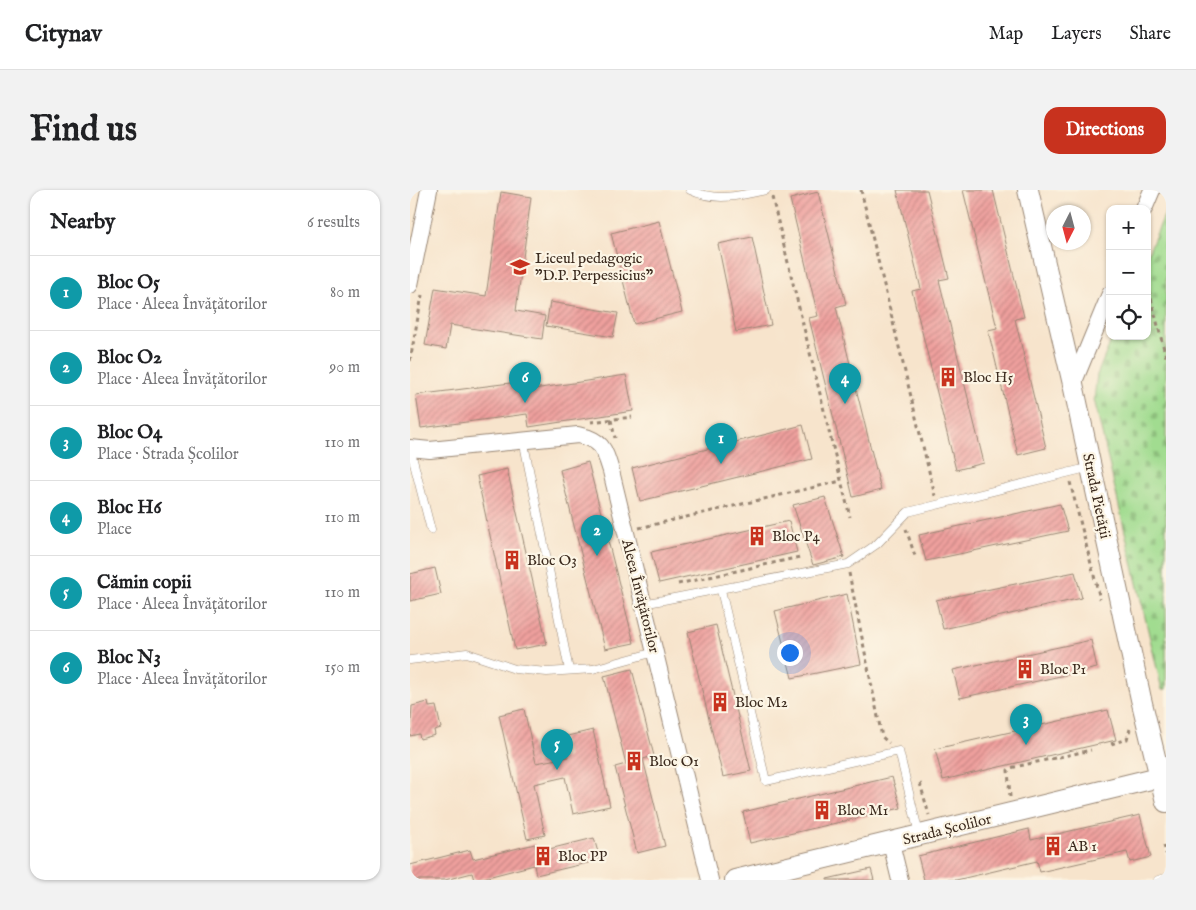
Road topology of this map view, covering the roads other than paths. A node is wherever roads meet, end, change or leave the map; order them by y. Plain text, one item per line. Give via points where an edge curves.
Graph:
1 (428, 190) edge
2 (690, 190) edge
3 (766, 190) edge
4 (1028, 190) edge
5 (1152, 190) edge
6 (1146, 205) edge
7 (410, 285) edge
8 (1110, 295) edge
9 (1073, 384) junction
10 (523, 439) junction
11 (410, 448) edge
12 (1091, 467) junction
13 (431, 530) dead end
14 (721, 590) junction
15 (643, 604) junction
16 (655, 652) junction
17 (410, 660) edge
18 (569, 670) junction
19 (1162, 776) edge
20 (1166, 802) edge
21 (925, 828) junction
22 (891, 843) junction
23 (1166, 878) edge
24 (710, 880) edge
25 (736, 880) edge
26 (900, 880) edge
27 (1158, 880) edge

1 - 7 street
2 - 3 lane via 704,197 730,198
4 - 9 street, Strada Pietății
5 - 6 street
8 - 9 street
9 - 12 street, Strada Pietății
10 - 11 street, Aleea Învățătorilor via 430,450
10 - 15 street, Aleea Învățătorilor via 578,435 600,444 611,471
10 - 18 lane
11 - 13 lane
12 - 14 lane via 908,512 877,544 848,564
12 - 19 street, Strada Pietății
14 - 15 lane
14 - 21 lane via 766,781 899,751
15 - 16 street, Aleea Învățătorilor
16 - 18 lane via 593,668
16 - 24 street, Aleea Învățătorilor
17 - 18 lane via 467,653 515,669
19 - 20 street, Strada Pietății
19 - 21 street, Strada Școlilor
21 - 22 street, Strada Școlilor
22 - 25 street, Strada Școlilor
22 - 26 street
23 - 27 lane

